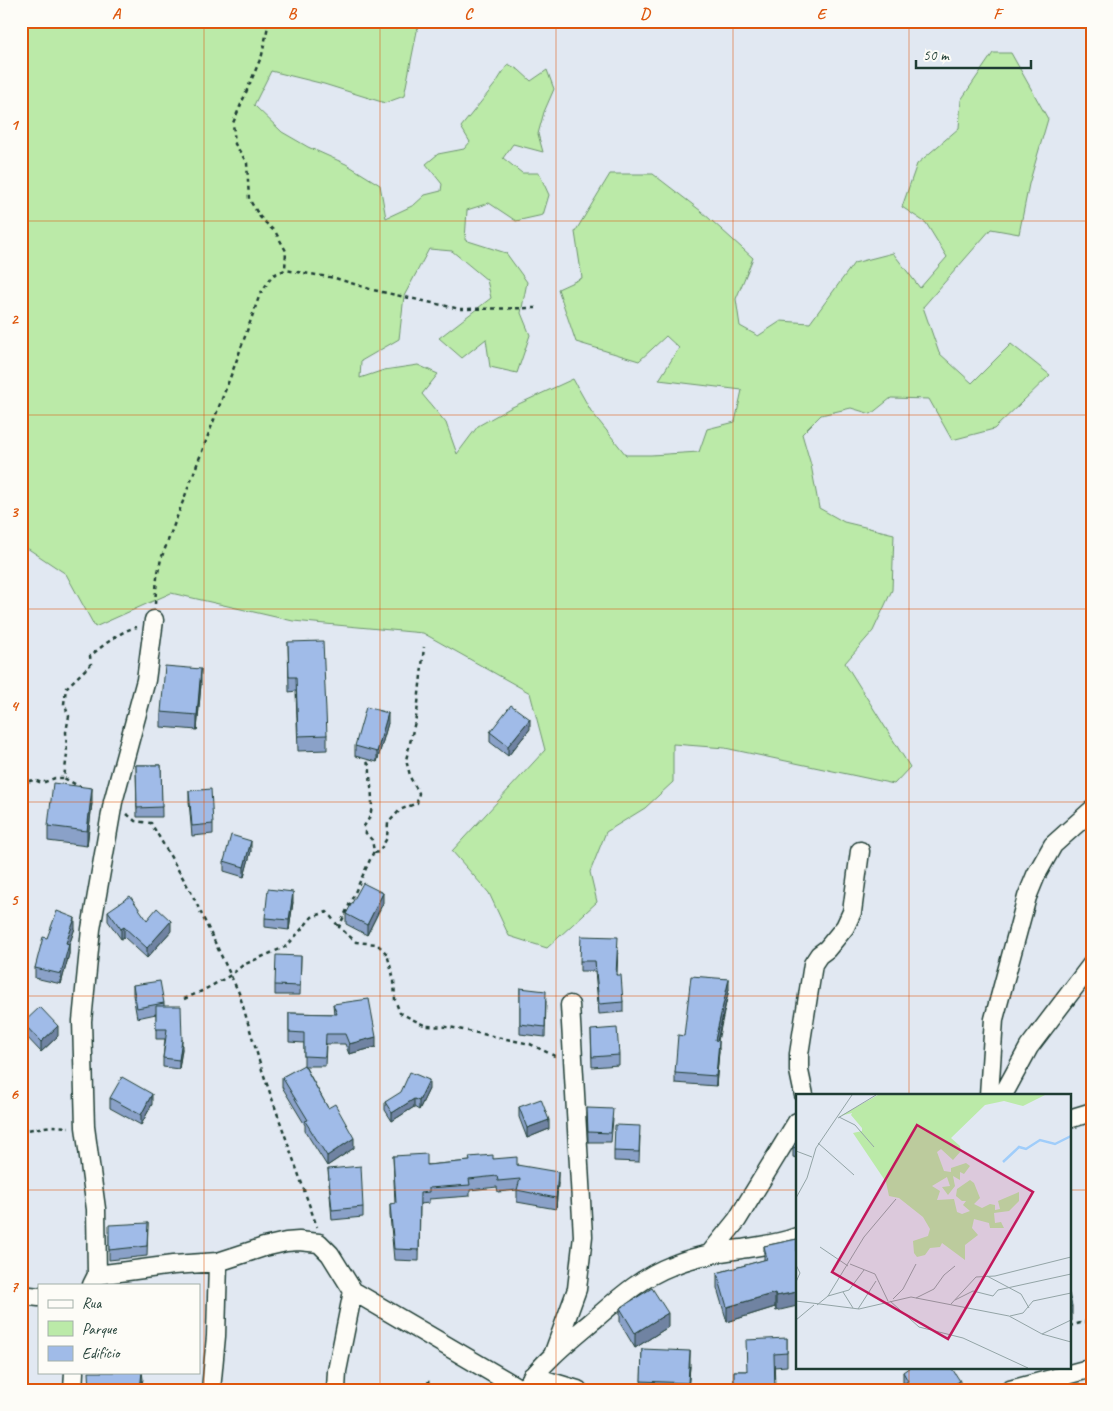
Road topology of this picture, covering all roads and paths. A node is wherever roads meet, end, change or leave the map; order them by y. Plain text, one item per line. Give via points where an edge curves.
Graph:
1 (269, 21) edge
2 (285, 270) junction
3 (537, 308) dead end
4 (154, 620) junction
5 (424, 647) dead end
6 (367, 762) dead end
7 (64, 778) junction
8 (21, 784) edge
9 (84, 790) edge
10 (113, 802) junction
11 (1092, 810) edge
12 (860, 851) dead end
13 (374, 853) junction
14 (340, 927) junction
15 (1092, 964) edge
16 (231, 975) junction
17 (184, 999) dead end
18 (570, 1005) dead end
19 (574, 1073) junction
20 (804, 1094) edge
21 (989, 1094) edge
22 (1004, 1094) edge
23 (1092, 1112) edge
24 (1070, 1119) edge
25 (796, 1124) edge
26 (85, 1127) junction
27 (21, 1131) edge
28 (796, 1237) edge
29 (319, 1243) junction
30 (708, 1256) junction
31 (218, 1262) junction
32 (94, 1280) edge
33 (353, 1291) junction
34 (21, 1295) edge
35 (38, 1296) edge
36 (1092, 1320) edge
37 (1070, 1326) edge
38 (553, 1355) junction
39 (1092, 1368) edge
40 (74, 1374) edge
41 (428, 1381) dead end
42 (526, 1385) edge
43 (73, 1390) edge
44 (211, 1390) edge
45 (336, 1390) edge
46 (431, 1390) edge
47 (578, 1390) edge
48 (1010, 1390) edge

1 - 2 path via 262,55 233,123 235,144 247,163 249,198 260,217 276,232 286,251
2 - 3 path via 335,278 373,290 460,309
2 - 4 path via 273,275 260,294 161,559
4 - 7 path via 131,628 90,656 91,664 66,688 64,704 69,716
4 - 10 street via 146,680
5 - 13 path via 417,713 406,760 419,793 417,802 400,810 388,823 387,838 379,852
6 - 13 path via 372,808 364,831 372,840
7 - 8 path
7 - 9 path
10 - 16 path via 134,821 151,823 191,892
10 - 26 street via 91,929 82,1021
11 - 21 street via 1054,845 1027,897 994,1020
12 - 20 street via 852,912 845,927 813,964 798,1054
13 - 14 path
14 - 16 path via 327,912 312,917 287,946 242,965
14 - 19 path via 356,942 377,944 387,954 394,980 394,1000 400,1013 426,1026 449,1027 530,1044 555,1055
15 - 22 street via 1028,1047
16 - 17 path
16 - 29 path via 318,1231
18 - 19 street
19 - 38 street via 583,1236 577,1289
23 - 24 street
25 - 30 street via 737,1220
26 - 27 path via 51,1126
26 - 32 street via 96,1209
28 - 30 street
29 - 31 street via 286,1242
29 - 33 street via 330,1254
30 - 38 street via 670,1266 642,1281
31 - 32 street via 173,1265
31 - 44 street
33 - 42 street
33 - 45 street
34 - 35 street
36 - 37 path
38 - 42 street
39 - 48 street
40 - 43 street
41 - 46 path
42 - 47 street

